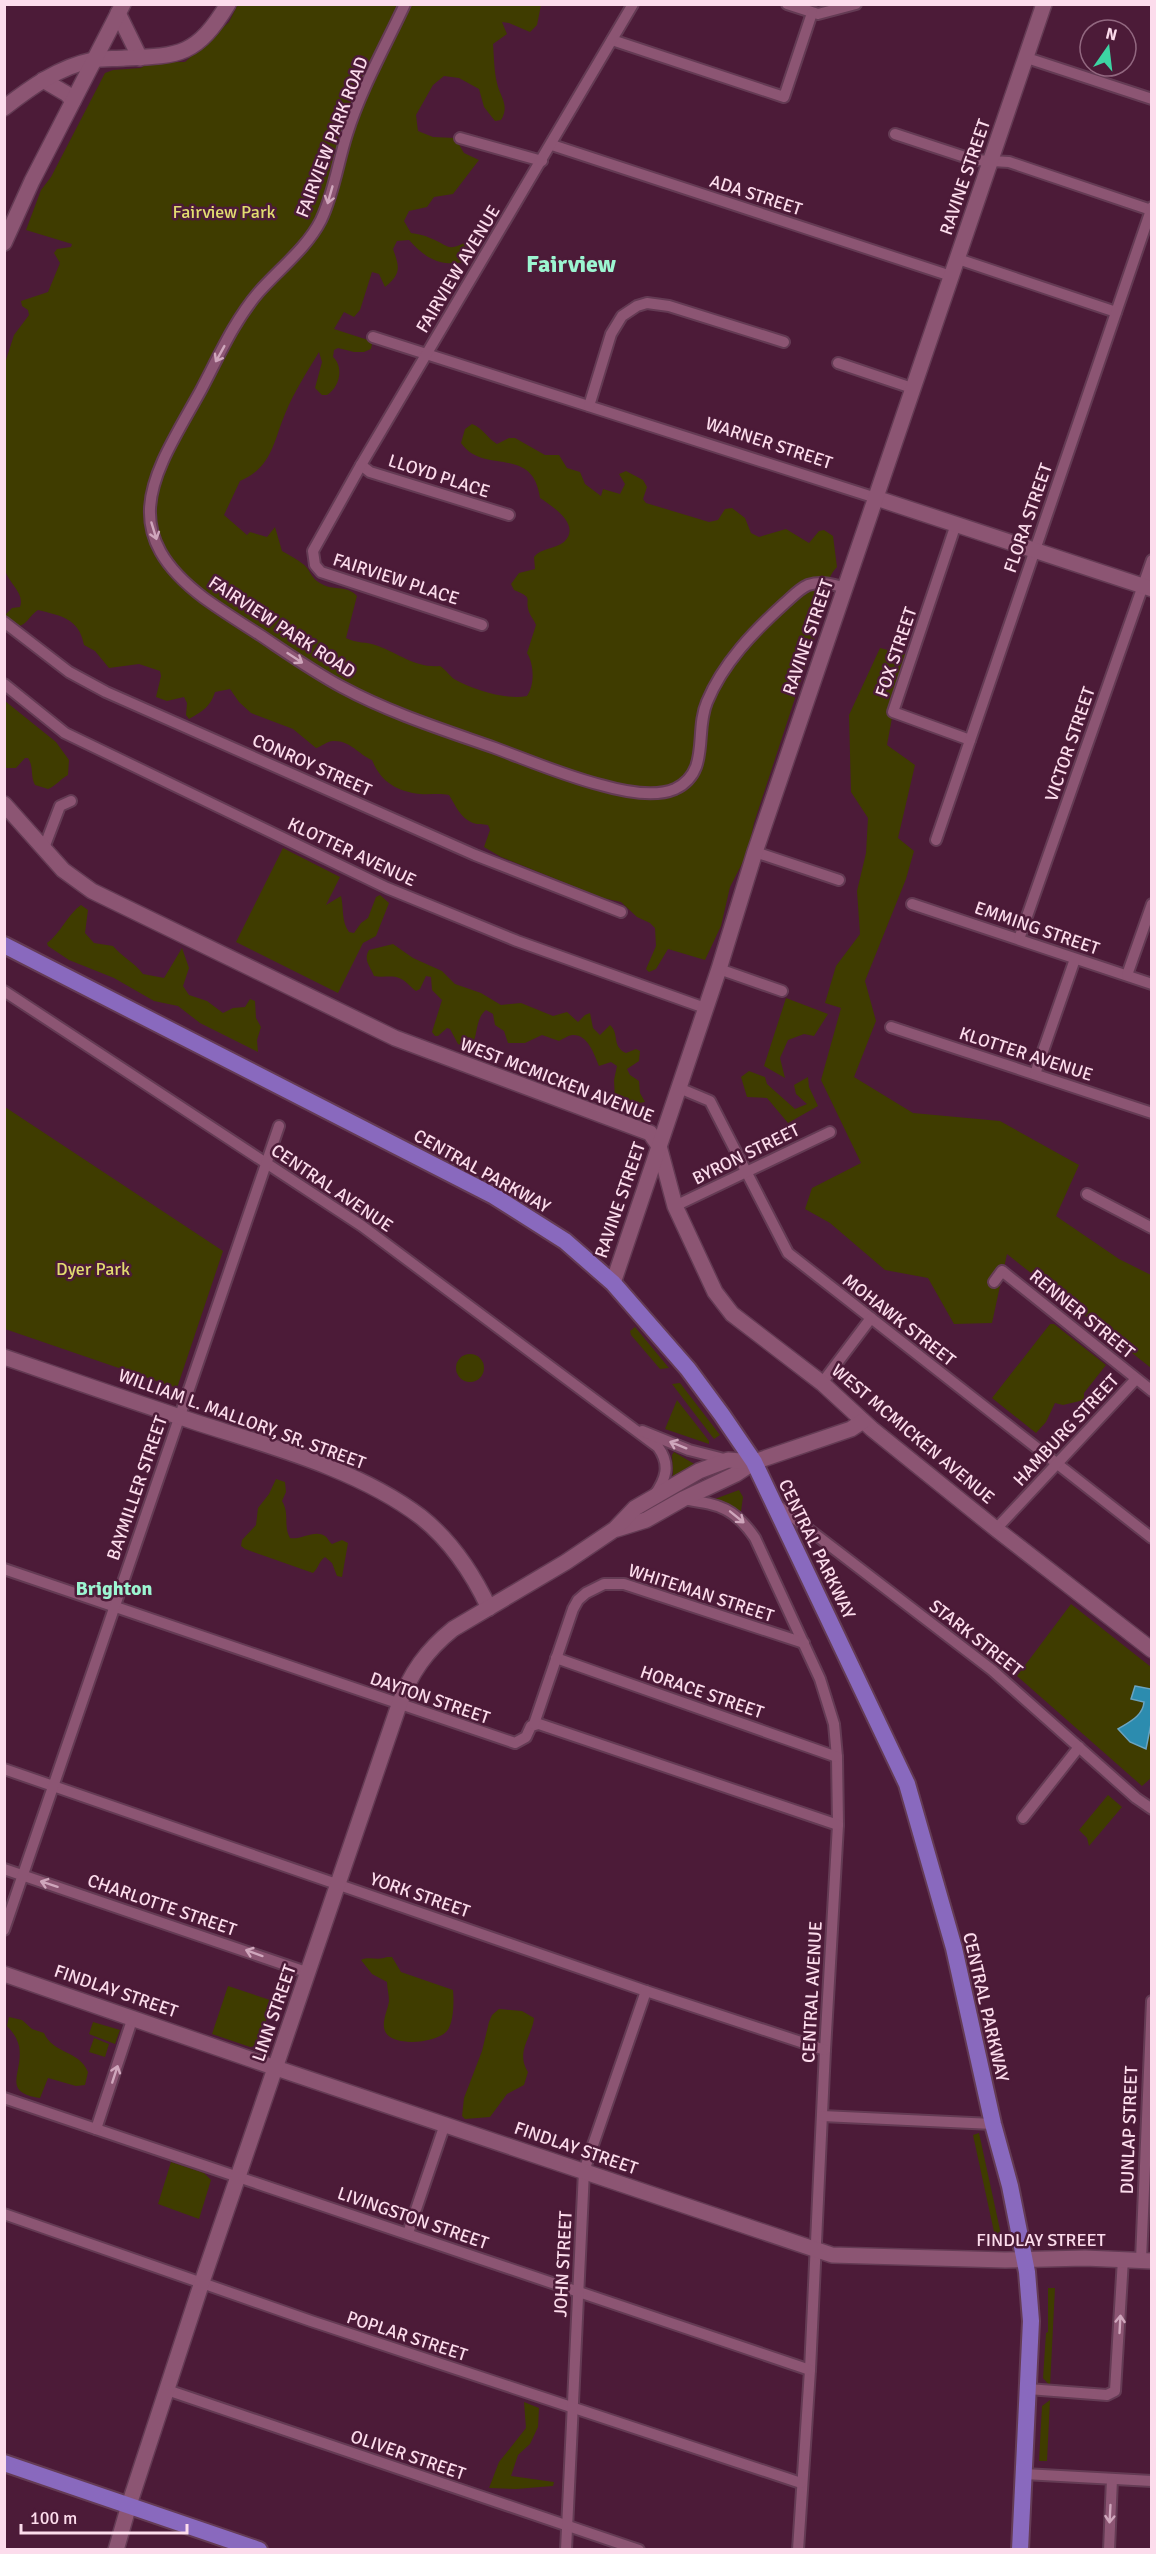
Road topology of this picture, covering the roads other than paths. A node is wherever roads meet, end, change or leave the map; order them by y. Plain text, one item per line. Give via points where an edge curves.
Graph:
1 (228, 4) edge
2 (405, 4) edge
3 (633, 4) edge
4 (787, 4) edge
5 (856, 4) edge
6 (1044, 4) edge
7 (121, 9) edge
8 (812, 13) junction
9 (612, 40) junction
10 (1027, 57) junction
11 (140, 58) junction
12 (94, 60) junction
13 (43, 80) junction
14 (1152, 99) edge
15 (73, 101) junction
16 (4, 108) edge
17 (895, 134) dead end
18 (460, 138) dead end
19 (552, 145) junction
20 (542, 161) junction
21 (991, 162) junction
22 (1151, 208) edge
23 (4, 243) edge
24 (958, 259) junction
25 (951, 276) junction
26 (1116, 312) junction
27 (374, 338) dead end
28 (784, 342) dead end
29 (427, 353) junction
30 (838, 363) dead end
31 (912, 387) junction
32 (589, 406) junction
33 (361, 465) junction
34 (876, 498) junction
35 (508, 515) dead end
36 (956, 524) junction
37 (1035, 550) junction
38 (313, 551) joint
39 (1152, 560) edge
40 (845, 588) junction
41 (1147, 588) edge
42 (4, 622) edge
43 (483, 625) dead end
44 (4, 684) edge
45 (970, 740) junction
46 (71, 801) dead end
47 (4, 804) edge
48 (936, 840) dead end
49 (44, 848) junction
50 (754, 852) junction
51 (839, 880) dead end
52 (912, 904) dead end
53 (1152, 904) edge
54 (621, 912) dead end
55 (1019, 939) junction
56 (4, 945) edge
57 (1075, 959) junction
58 (719, 969) junction
59 (1127, 975) junction
60 (1152, 984) edge
61 (4, 991) edge
62 (782, 991) dead end
63 (705, 1008) junction
64 (891, 1027) dead end
65 (1035, 1074) junction
66 (679, 1088) junction
67 (1152, 1113) edge
68 (279, 1126) dead end
69 (830, 1132) dead end
70 (659, 1146) junction
71 (265, 1162) junction
72 (748, 1172) junction
73 (1087, 1194) dead end
74 (675, 1206) junction
75 (1152, 1227) edge
76 (994, 1282) dead end
77 (613, 1283) junction
78 (871, 1318) junction
79 (4, 1357) edge
80 (1136, 1379) junction
81 (822, 1383) junction
82 (1152, 1391) edge
83 (178, 1417) junction
84 (863, 1421) junction
85 (630, 1426) junction
86 (728, 1460) junction
87 (754, 1462) junction
88 (1056, 1465) junction
89 (652, 1498) junction
90 (683, 1499) junction
91 (772, 1503) junction
92 (615, 1529) junction
93 (996, 1529) junction
94 (1152, 1539) edge
95 (4, 1569) edge
96 (114, 1606) junction
97 (489, 1608) junction
98 (804, 1643) junction
99 (1152, 1650) edge
100 (556, 1658) junction
101 (399, 1705) junction
102 (534, 1724) junction
103 (1079, 1747) junction
104 (837, 1756) junction
105 (4, 1769) edge
106 (55, 1787) junction
107 (1152, 1809) edge
108 (1023, 1818) dead end
109 (838, 1825) junction
110 (4, 1869) edge
111 (24, 1876) junction
112 (339, 1885) junction
113 (4, 1930) edge
114 (309, 1973) junction
115 (4, 1974) edge
116 (646, 1991) junction
117 (1152, 2001) edge
118 (133, 2017) junction
119 (825, 2050) junction
120 (1150, 2062) edge
121 (276, 2068) junction
122 (4, 2098) edge
123 (822, 2116) junction
124 (445, 2124) junction
125 (993, 2124) junction
126 (96, 2129) junction
127 (584, 2171) junction
128 (239, 2177) junction
129 (4, 2214) edge
130 (408, 2233) junction
131 (815, 2250) junction
132 (1123, 2259) junction
133 (1025, 2260) junction
134 (1146, 2261) edge
135 (202, 2282) junction
136 (578, 2290) junction
137 (810, 2370) junction
138 (1028, 2389) junction
139 (167, 2390) junction
140 (573, 2409) junction
141 (4, 2463) edge
142 (1024, 2474) junction
143 (1112, 2479) junction
144 (1152, 2481) edge
145 (801, 2483) junction
146 (129, 2505) junction
147 (567, 2524) junction
148 (116, 2550) edge
149 (259, 2550) edge
150 (566, 2550) edge
151 (639, 2550) edge
152 (798, 2550) edge
153 (1020, 2550) edge
154 (1109, 2550) edge

1 - 11 street via 212,31 193,47
2 -> 40 street, FAIRVIEW PARK ROAD via 365,86 320,222 255,296 164,455 150,501 151,529 161,553 202,596 343,688 431,725 576,777 649,792 674,789 694,771 699,761 701,721 707,701 726,667 756,631 804,587 821,583
3 - 9 street, FAIRVIEW AVENUE
4 - 8 street
5 - 8 street via 828,13
6 - 10 street, RAVINE STREET
7 - 11 street
7 - 12 street
8 - 9 street via 784,97
9 - 19 street, FAIRVIEW AVENUE
10 - 14 street
10 - 21 street, RAVINE STREET
11 - 12 street
12 - 13 street
12 - 15 street
13 - 15 street
13 - 16 street
15 - 23 street
17 - 21 street
18 - 20 street
19 - 20 street, FAIRVIEW AVENUE
19 - 25 street, ADA STREET
20 - 29 street, FAIRVIEW AVENUE
21 - 22 street via 1009,162
21 - 24 street, RAVINE STREET
22 - 26 street, FLORA STREET
24 - 25 street, RAVINE STREET
24 - 26 street
25 - 31 street, RAVINE STREET
26 - 37 street, FLORA STREET
27 - 29 street, WARNER STREET
28 - 32 street via 658,303 637,306 622,316 614,329
29 - 32 street, WARNER STREET
29 - 33 street, FAIRVIEW AVENUE
30 - 31 street
31 - 34 street, RAVINE STREET
32 - 34 street, WARNER STREET
33 - 35 street, LLOYD PLACE via 370,472
33 - 38 street, FAIRVIEW AVENUE
34 - 36 street, WARNER STREET
34 - 40 street, RAVINE STREET
36 - 37 street, WARNER STREET
36 - 45 street, FOX STREET via 893,712
37 - 41 street, WARNER STREET
37 - 45 street, FLORA STREET
38 - 43 street, FAIRVIEW PLACE via 315,565 321,572
39 - 41 street, VICTOR STREET
40 - 50 street, RAVINE STREET
41 - 55 street, VICTOR STREET
42 - 54 street, CONROY STREET via 69,672 106,692 475,855
44 - 63 street, KLOTTER AVENUE via 65,733 387,888 517,941
45 - 48 street, FLORA STREET
46 - 49 street via 60,806
47 - 49 street, WEST MCMICKEN AVENUE
49 - 70 street, WEST MCMICKEN AVENUE via 63,870 92,891 295,991 395,1038 650,1133
50 - 51 street
50 - 58 street, RAVINE STREET
52 - 55 street, EMMING STREET
53 - 59 street
55 - 57 street, EMMING STREET
56 - 77 main road, CENTRAL PARKWAY via 503,1201 565,1241
57 - 59 street, EMMING STREET
57 - 65 street
58 - 62 street
58 - 63 street, RAVINE STREET
59 - 60 street, EMMING STREET
61 - 71 street, CENTRAL AVENUE
63 - 66 street, RAVINE STREET
64 - 65 street, KLOTTER AVENUE
65 - 67 street, KLOTTER AVENUE
66 - 70 street, RAVINE STREET
66 - 72 street, MOHAWK STREET via 710,1101
68 - 71 street, BAYMILLER STREET
69 - 72 street, BYRON STREET
70 - 74 street, WEST MCMICKEN AVENUE
70 - 77 street, RAVINE STREET
71 - 83 street, BAYMILLER STREET
71 - 85 street, CENTRAL AVENUE via 362,1226
72 - 74 street, BYRON STREET
72 - 78 street, MOHAWK STREET via 788,1253
73 - 75 street
74 - 81 street, WEST MCMICKEN AVENUE via 723,1304
76 - 80 street, RENNER STREET via 1002,1271
77 - 87 main road, CENTRAL PARKWAY via 688,1369
78 - 81 street
78 - 88 street, MOHAWK STREET
79 - 83 street, WILLIAM L. MALLORY, SR. STREET
80 - 82 street, RENNER STREET
80 - 88 street, HAMBURG STREET
81 - 84 street, WEST MCMICKEN AVENUE
83 - 96 street, BAYMILLER STREET
83 - 97 street, WILLIAM L. MALLORY, SR. STREET via 336,1471 386,1495 439,1534 467,1568
84 - 87 street via 851,1429
84 - 93 street, WEST MCMICKEN AVENUE
86 -> 85 street, CENTRAL AVENUE via 689,1450
85 - 89 street, CENTRAL AVENUE via 665,1456 666,1475
86 - 87 street
86 - 89 street via 699,1471
87 - 90 street
87 - 91 main road, CENTRAL PARKWAY
88 - 93 street, HAMBURG STREET
88 - 94 street, MOHAWK STREET
89 - 92 street via 635,1508
90 - 92 street via 646,1520
90 -> 98 street, CENTRAL AVENUE via 717,1505 740,1518 755,1538
91 - 103 street, STARK STREET via 992,1671
91 - 125 main road, CENTRAL PARKWAY via 907,1784 954,1948
92 - 97 street, LINN STREET
93 - 99 street, WEST MCMICKEN AVENUE
95 - 96 street, DAYTON STREET
96 - 101 street, DAYTON STREET
96 - 106 street, BAYMILLER STREET
97 - 101 street, LINN STREET via 436,1642 414,1671
98 - 100 street, WHITEMAN STREET via 614,1583 594,1588 578,1600
98 - 104 street, CENTRAL AVENUE via 829,1704
100 - 102 street, WHITEMAN STREET
100 - 104 street, HORACE STREET
101 - 102 street, DAYTON STREET via 515,1743 521,1742
101 - 112 street, LINN STREET
102 - 109 street
103 - 107 street, STARK STREET
103 - 108 street
104 - 109 street, CENTRAL AVENUE
105 - 106 street, YORK STREET
106 - 111 street, BAYMILLER STREET
106 - 112 street, YORK STREET
109 - 119 street, CENTRAL AVENUE
110 - 111 street, CHARLOTTE STREET
111 - 113 street, BAYMILLER STREET
114 -> 111 street, CHARLOTTE STREET
112 - 114 street, LINN STREET
112 - 116 street, YORK STREET
114 - 121 street, LINN STREET
115 - 118 street, FINDLAY STREET
116 - 119 street, YORK STREET
116 - 127 street, JOHN STREET
117 - 120 street, DUNLAP STREET
118 - 121 street, FINDLAY STREET
126 -> 118 street
119 - 123 street, CENTRAL AVENUE
120 - 134 street, DUNLAP STREET
121 - 124 street, FINDLAY STREET
121 - 128 street, LINN STREET
122 - 126 street, LIVINGSTON STREET
123 - 125 street
123 - 131 street, CENTRAL AVENUE
124 - 127 street, FINDLAY STREET
124 - 130 street
125 - 133 main road, CENTRAL PARKWAY
126 - 128 street, LIVINGSTON STREET
127 - 131 street, FINDLAY STREET
127 - 136 street, JOHN STREET
128 - 130 street, LIVINGSTON STREET
128 - 135 street, LINN STREET
129 - 135 street, POPLAR STREET
130 - 136 street, LIVINGSTON STREET
131 - 133 street, FINDLAY STREET via 832,2255
131 - 137 street, CENTRAL AVENUE
132 - 133 street, FINDLAY STREET
132 - 134 street, FINDLAY STREET
138 -> 132 street via 1107,2395 1115,2391
133 - 138 main road, CENTRAL PARKWAY via 1031,2321
135 - 139 street, LINN STREET
135 - 140 street, POPLAR STREET
136 - 137 street, LIVINGSTON STREET
136 - 140 street, JOHN STREET
137 - 145 street, CENTRAL AVENUE
138 - 142 main road, CENTRAL PARKWAY
139 - 146 street, LINN STREET
139 - 147 street, OLIVER STREET
140 - 145 street, POPLAR STREET
140 - 147 street, JOHN STREET
141 - 146 main road
142 - 143 street
142 - 153 main road, CENTRAL PARKWAY
143 - 144 street
143 -> 154 street
145 - 152 street, CENTRAL AVENUE
146 - 148 street, LINN STREET
146 - 149 main road
147 - 150 street, JOHN STREET
147 - 151 street, OLIVER STREET

